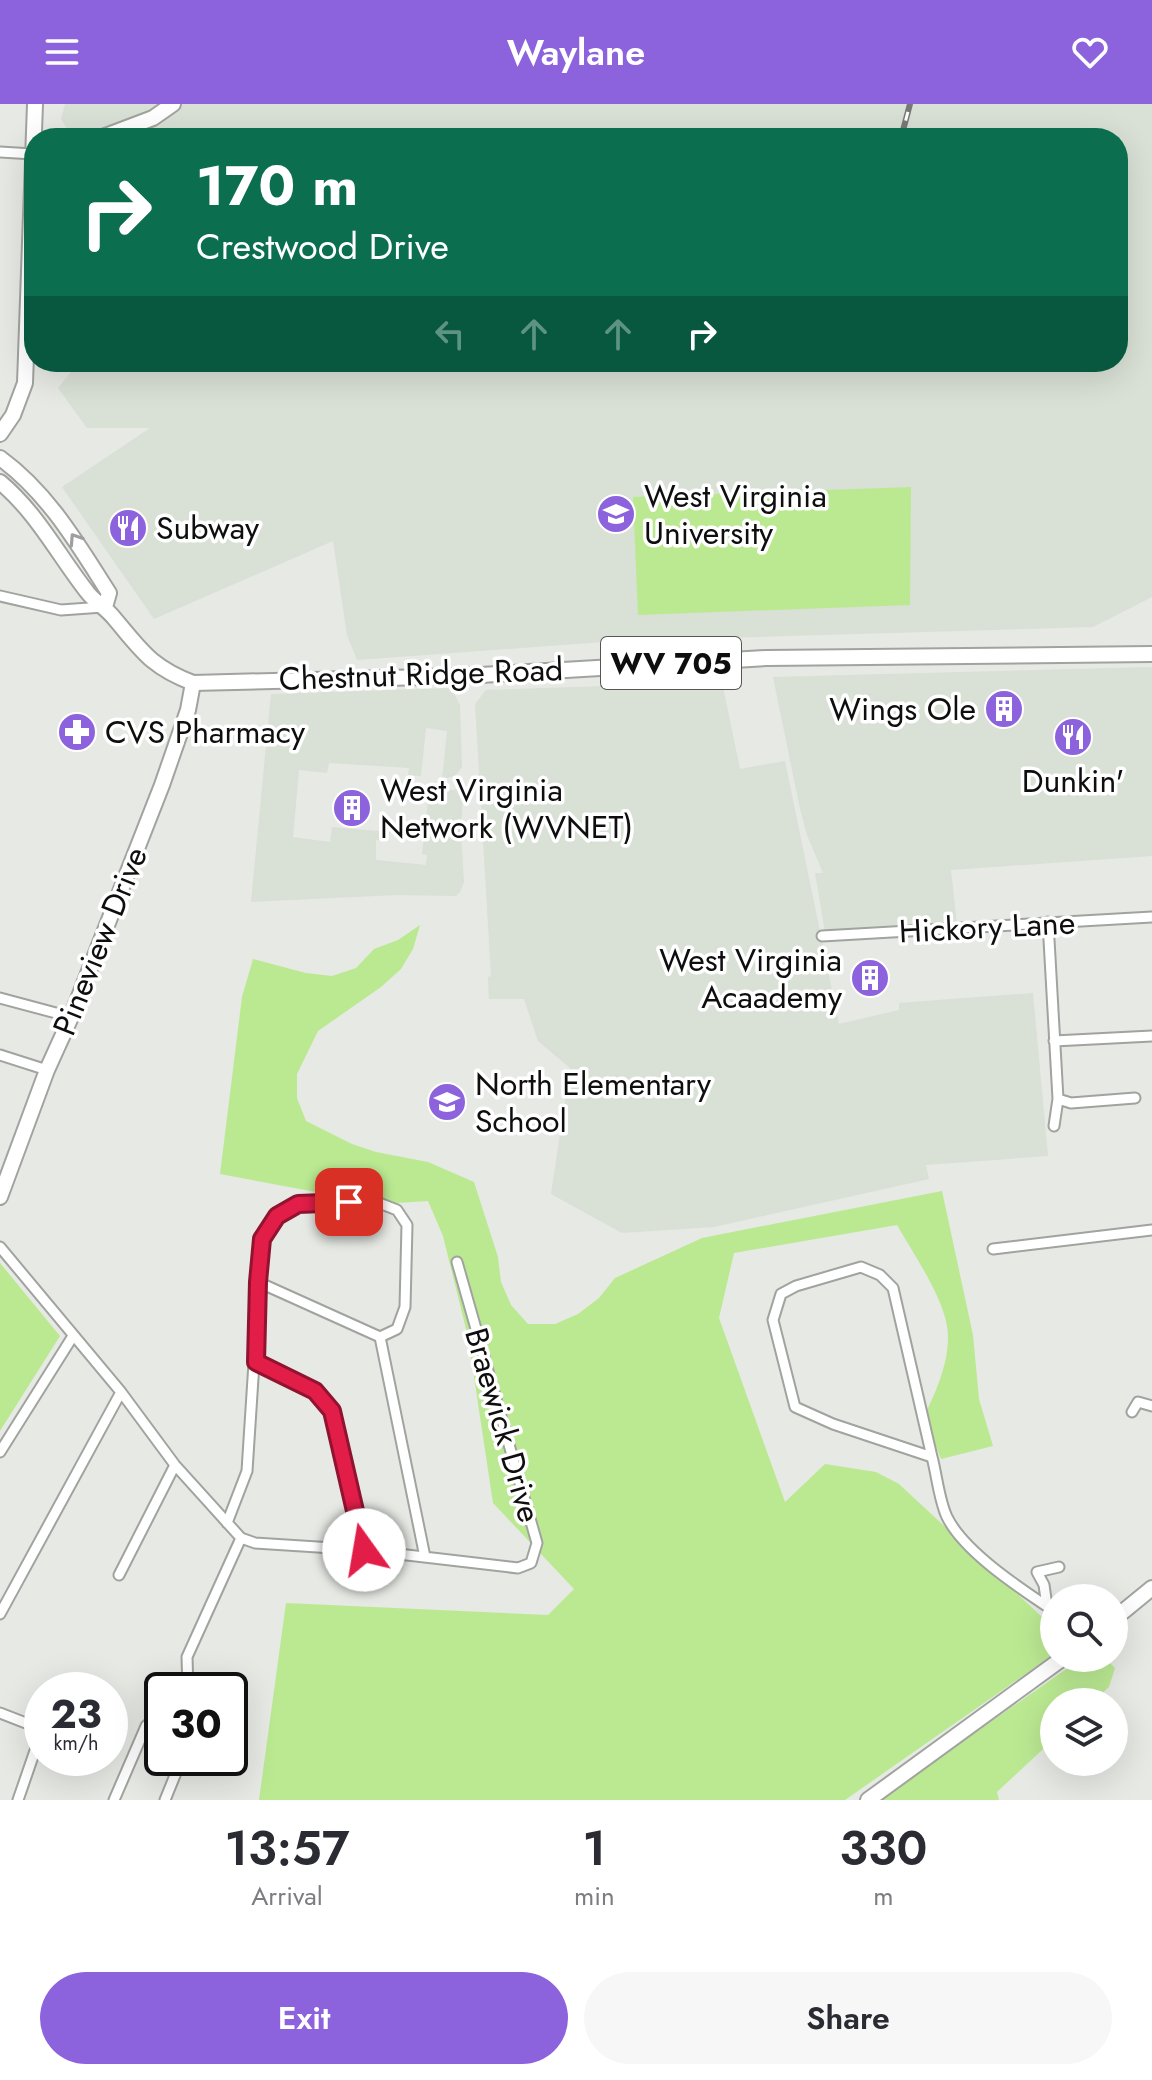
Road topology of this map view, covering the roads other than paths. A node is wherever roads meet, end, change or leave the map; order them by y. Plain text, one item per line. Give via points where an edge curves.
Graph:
1 (35, 104) edge
2 (173, 104) edge
3 (35, 128) edge
4 (126, 128) edge
5 (0, 152) edge
6 (24, 153) edge
7 (25, 372) edge
8 (6, 410) edge
9 (0, 434) edge
10 (0, 458) edge
11 (4, 488) edge
12 (0, 596) edge
13 (105, 607) junction
14 (1152, 654) edge
15 (193, 683) junction
16 (1152, 917) edge
17 (1048, 922) junction
18 (822, 936) dead end
19 (0, 998) edge
20 (71, 1017) junction
21 (1152, 1036) edge
22 (1054, 1041) junction
23 (0, 1055) edge
24 (47, 1070) junction
25 (1135, 1098) dead end
26 (1058, 1099) junction
27 (1054, 1126) dead end
28 (0, 1197) edge
29 (1152, 1230) edge
30 (0, 1247) edge
31 (993, 1249) dead end
32 (457, 1262) dead end
33 (258, 1282) junction
34 (73, 1336) junction
35 (380, 1337) junction
36 (256, 1362) junction
37 (121, 1392) junction
38 (1152, 1406) edge
39 (1132, 1412) dead end
40 (0, 1452) edge
41 (932, 1457) junction
42 (175, 1465) junction
43 (227, 1523) junction
44 (241, 1538) junction
45 (364, 1550) junction
46 (425, 1557) junction
47 (1059, 1567) dead end
48 (119, 1575) dead end
49 (1043, 1584) edge
50 (1152, 1588) edge
51 (1040, 1601) edge
52 (1128, 1608) edge
53 (0, 1614) edge
54 (187, 1672) edge
55 (1044, 1672) edge
56 (0, 1713) edge
57 (144, 1731) edge
58 (175, 1776) edge
59 (18, 1800) edge
60 (114, 1800) edge
61 (165, 1800) edge
62 (868, 1800) edge

1 - 3 main road
2 - 4 main road
5 - 6 street
7 - 8 main road via 25,383
8 - 9 main road
13 -> 10 main road, Chestnut Ridge Road / WV 705 via 109,593 57,513
11 - 13 main road, Chestnut Ridge Road / WV 705 via 44,528 90,596
12 - 13 street via 61,610
13 - 15 main road, Chestnut Ridge Road / WV 705 via 154,664
14 - 15 main road, Chestnut Ridge Road / WV 705 via 766,658 464,676
15 - 20 main road, Pineview Drive via 162,785
16 - 17 street, Hickory Lane
17 - 18 street, Hickory Lane
17 - 22 street
19 - 20 street
20 - 24 main road, Pineview Drive
21 - 22 street
22 - 26 street
23 - 24 street
24 - 28 main road, Pineview Drive
25 - 26 street via 1071,1103
26 - 27 street
29 - 31 street
30 - 34 street
32 - 46 street, Braewick Drive via 537,1543 531,1563 518,1568
33 - 35 street
33 - 35 street via 262,1239 277,1216 298,1204 374,1201 397,1210 407,1225 405,1307 397,1329
33 - 36 street
34 - 37 street
34 - 40 street
35 - 46 street
36 - 43 street via 247,1471
36 - 45 street via 315,1391 332,1411
37 - 42 street
37 - 53 street
38 - 39 street via 1138,1402
41 - 41 street via 893,1288 861,1267 781,1294 773,1320 795,1407
41 - 51 street via 946,1514 958,1536
42 - 43 street
42 - 48 street
43 - 44 street
44 - 45 street, Braewick Drive
44 - 54 street via 187,1657
45 - 46 street, Braewick Drive
47 - 49 street via 1037,1572
50 - 52 main road
55 - 62 main road
56 - 59 street via 31,1725 39,1739
57 - 60 street
58 - 61 street

